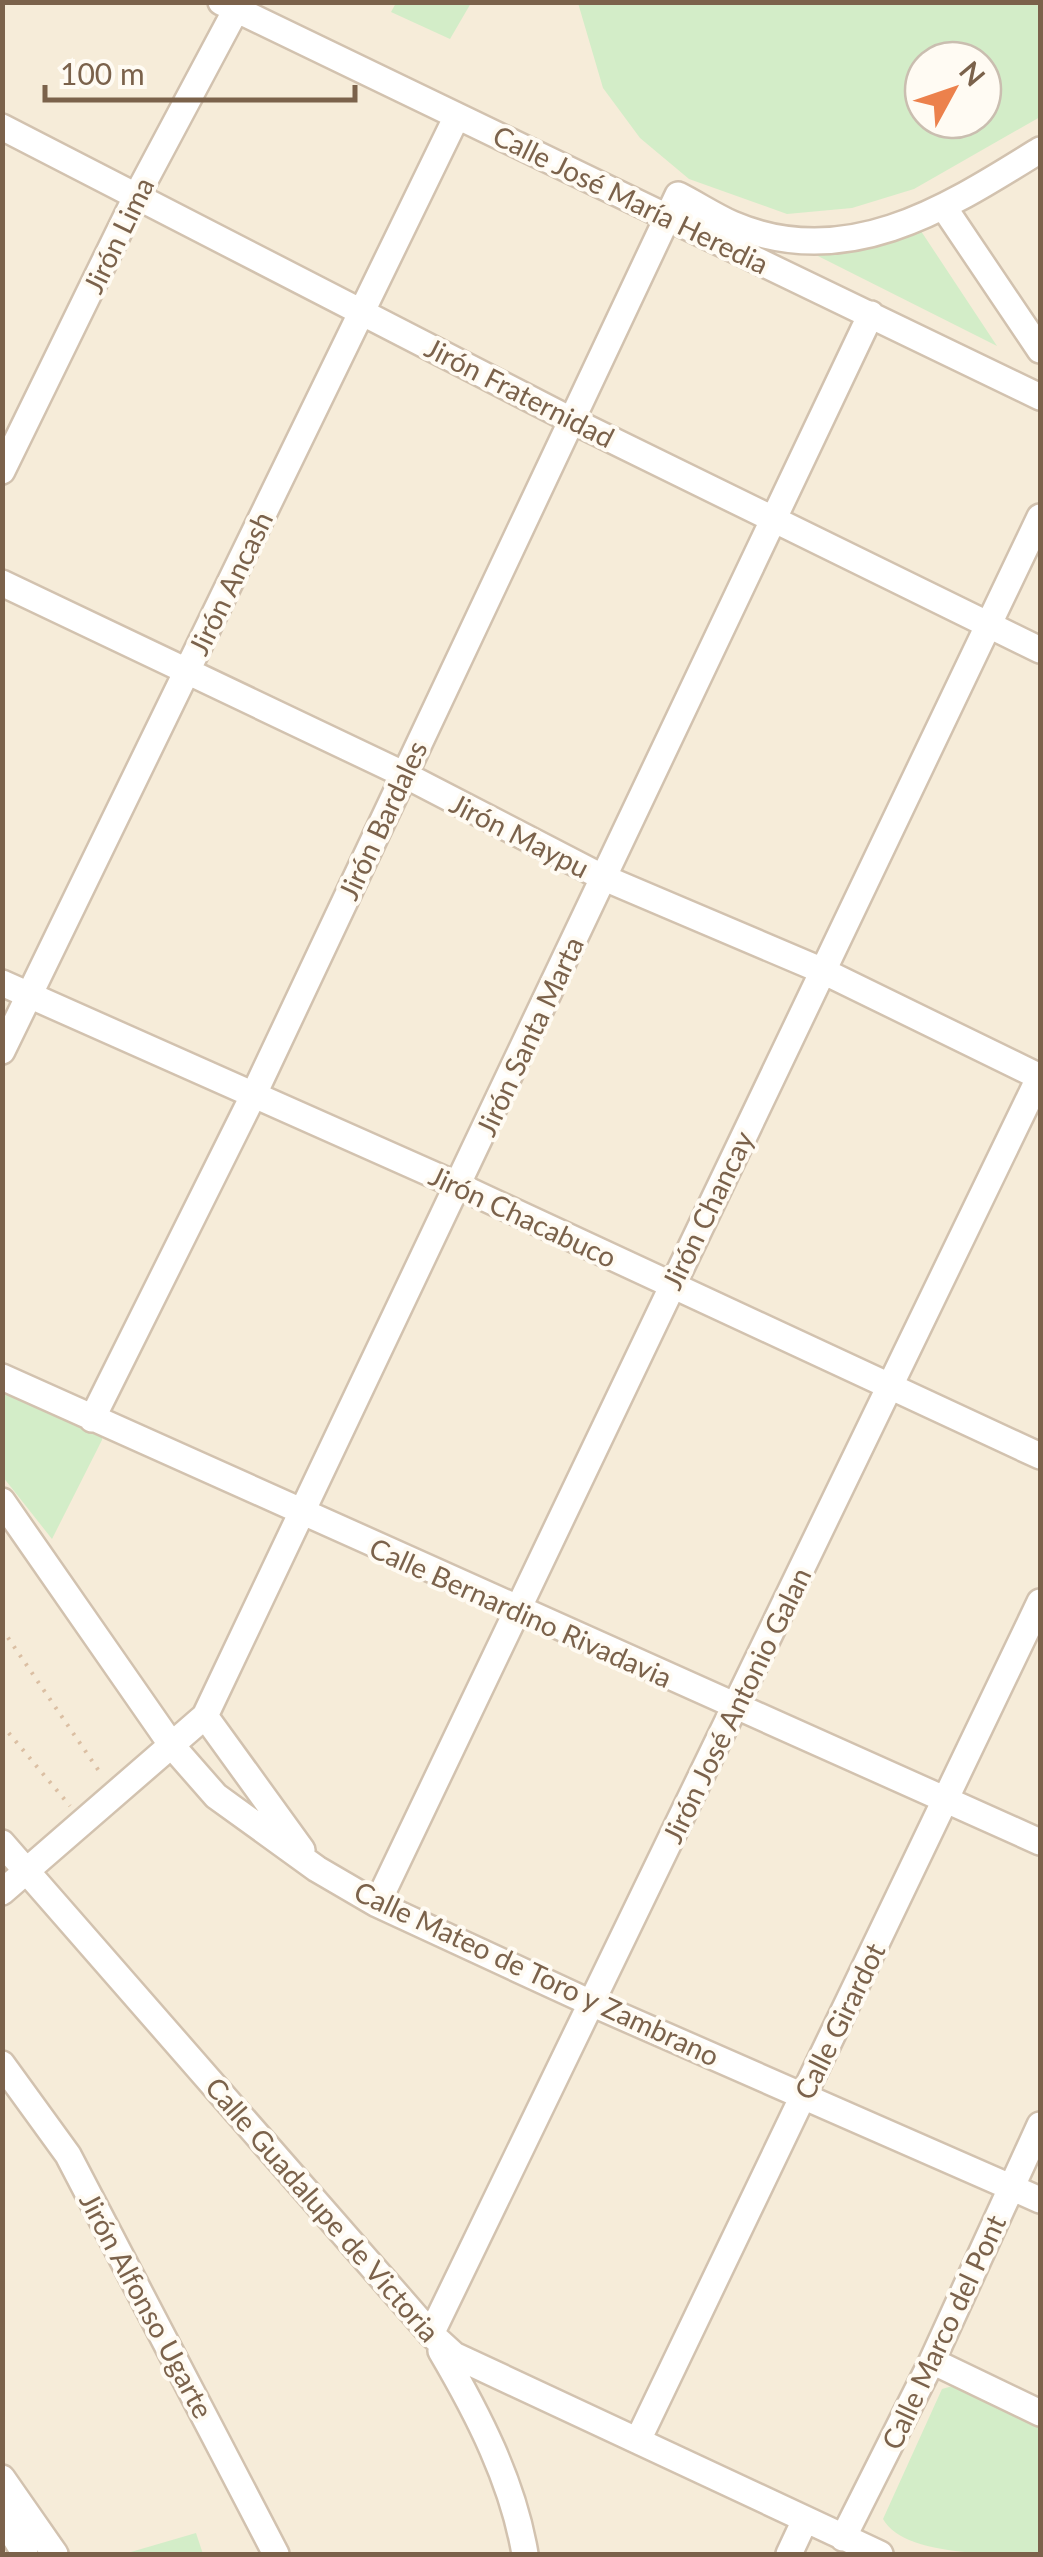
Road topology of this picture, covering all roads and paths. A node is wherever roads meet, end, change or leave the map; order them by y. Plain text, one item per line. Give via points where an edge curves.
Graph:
1 (232, 5) edge
2 (457, 116) junction
3 (2, 127) edge
4 (1040, 150) edge
5 (136, 196) junction
6 (945, 209) junction
7 (666, 217) junction
8 (363, 311) junction
9 (871, 314) junction
10 (1040, 350) edge
11 (1040, 396) edge
12 (571, 420) junction
13 (2, 471) edge
14 (774, 516) junction
15 (1040, 518) edge
16 (2, 583) edge
17 (988, 624) junction
18 (1040, 650) edge
19 (187, 671) junction
20 (403, 774) junction
21 (602, 877) junction
22 (823, 971) junction
23 (2, 983) edge
24 (29, 996) junction
25 (2, 1051) edge
26 (1040, 1077) edge
27 (252, 1096) junction
28 (460, 1186) junction
29 (671, 1284) junction
30 (2, 1378) edge
31 (890, 1388) junction
32 (92, 1419) junction
33 (1040, 1456) edge
34 (2, 1501) edge
35 (300, 1512) junction
36 (1040, 1602) edge
37 (517, 1611) junction
38 (2, 1629) edge
39 (734, 1708) junction
40 (205, 1716) junction
41 (2, 1726) edge
42 (172, 1747) junction
43 (115, 1796) junction
44 (946, 1800) junction
45 (84, 1822) junction
46 (1040, 1842) edge
47 (2, 1843) edge
48 (317, 1870) junction
49 (27, 1871) junction
50 (2, 1892) edge
51 (377, 1904) junction
52 (590, 2003) junction
53 (2, 2064) edge
54 (804, 2094) junction
55 (1040, 2125) edge
56 (1012, 2186) junction
57 (1040, 2200) edge
58 (431, 2334) junction
59 (932, 2361) junction
60 (472, 2379) junction
61 (1040, 2413) edge
62 (638, 2440) junction
63 (2, 2478) edge
64 (2, 2516) edge
65 (806, 2520) junction
66 (843, 2538) junction
67 (25, 2554) edge
68 (55, 2554) edge
69 (276, 2554) edge
70 (525, 2554) edge
71 (789, 2554) edge
72 (880, 2554) edge

1 - 2 street, Calle José María Heredia
1 - 5 street, Jirón Lima
2 - 7 street, Calle José María Heredia
2 - 8 street, Jirón Ancash
3 - 5 street, Jirón Fraternidad
4 - 6 street
5 - 8 street, Jirón Fraternidad
5 - 13 street, Jirón Lima
6 - 7 street via 878,235 806,240 735,225 678,195
6 - 10 street
7 - 9 street, Calle José María Heredia
7 - 12 street, Jirón Bardales
8 - 12 street, Jirón Fraternidad
8 - 19 street, Jirón Ancash
9 - 11 street, Calle José María Heredia
9 - 14 street, Jirón Santa Marta
12 - 14 street, Jirón Fraternidad
12 - 20 street, Jirón Bardales
14 - 17 street, Jirón Fraternidad
14 - 21 street, Jirón Santa Marta
15 - 17 street, Jirón Chancay
16 - 19 street, Jirón Maypu
17 - 18 street, Jirón Fraternidad
17 - 22 street, Jirón Chancay
19 - 20 street, Jirón Maypu
19 - 24 street, Jirón Ancash
20 - 21 street, Jirón Maypu
20 - 27 street, Jirón Bardales
21 - 22 street, Jirón Maypu
21 - 28 street, Jirón Santa Marta
22 - 26 street, Jirón Maypu
22 - 29 street, Jirón Chancay
23 - 24 street, Jirón Chacabuco
24 - 25 street, Jirón Ancash
24 - 27 street, Jirón Chacabuco
26 - 31 street, Jirón José Antonio Galan
27 - 28 street, Jirón Chacabuco
27 - 32 street, Jirón Bardales
28 - 29 street, Jirón Chacabuco
28 - 35 street, Jirón Santa Marta
29 - 31 street, Jirón Chacabuco
29 - 37 street, Jirón Chancay
30 - 32 street, Calle Bernardino Rivadavia
31 - 33 street, Jirón Chacabuco
31 - 39 street, Jirón José Antonio Galan
32 - 35 street, Calle Bernardino Rivadavia
34 - 42 street, Calle Mateo de Toro y Zambrano
35 - 37 street, Calle Bernardino Rivadavia
35 - 40 street, Jirón Santa Marta
36 - 44 street, Calle Girardot
37 - 39 street, Calle Bernardino Rivadavia
37 - 51 street, Jirón Chancay
38 - 43 path
39 - 44 street, Calle Bernardino Rivadavia
39 - 52 street, Jirón José Antonio Galan
40 - 42 street, Jirón Santa Marta
40 - 48 street
41 - 45 path
42 - 43 street, Jirón Santa Marta
42 - 48 street, Calle Mateo de Toro y Zambrano via 216,1796
43 - 45 street, Jirón Santa Marta
44 - 46 street, Calle Bernardino Rivadavia
44 - 54 street, Calle Girardot
45 - 49 street, Jirón Santa Marta
47 - 49 street, Calle Guadalupe de Victoria
48 - 51 street, Calle Mateo de Toro y Zambrano
49 - 50 street, Jirón Santa Marta
49 - 58 street, Calle Guadalupe de Victoria
51 - 52 street, Calle Mateo de Toro y Zambrano
52 - 54 street, Calle Mateo de Toro y Zambrano
52 - 58 street, Jirón José Antonio Galan
53 - 69 street, Jirón Alfonso Ugarte via 68,2154
54 - 56 street, Calle Mateo de Toro y Zambrano
54 - 62 street, Calle Girardot
55 - 56 street, Calle Marco del Pont
56 - 57 street, Calle Mateo de Toro y Zambrano
56 - 59 street, Calle Marco del Pont
58 - 60 street, Calle Guadalupe de Victoria
59 - 61 street
59 - 66 street, Calle Marco del Pont
60 - 62 street
60 - 70 street, Calle Guadalupe de Victoria
62 - 65 street
63 - 68 street
64 - 67 street
65 - 66 street
65 - 71 street
66 - 72 street

